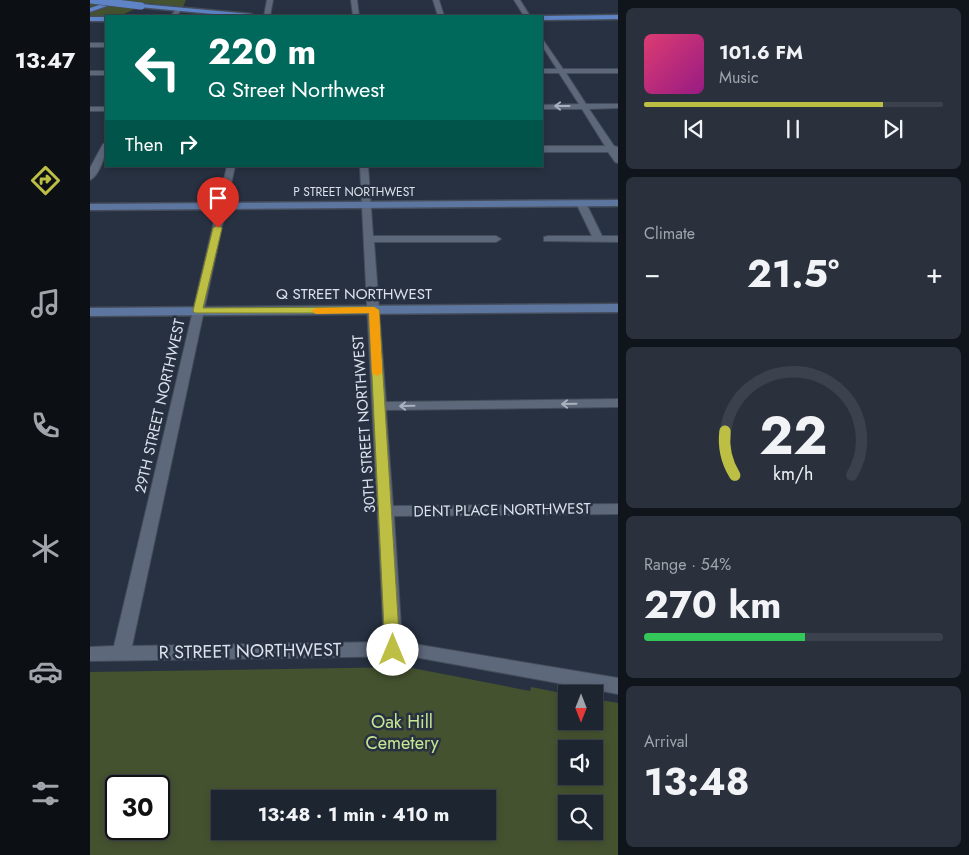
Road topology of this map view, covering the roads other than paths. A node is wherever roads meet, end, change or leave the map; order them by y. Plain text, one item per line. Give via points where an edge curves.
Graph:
1 (91, 0) edge
2 (122, 0) edge
3 (270, 0) edge
4 (354, 0) edge
5 (436, 0) edge
6 (517, 0) edge
7 (177, 1) edge
8 (151, 7) junction
9 (90, 10) edge
10 (176, 13) edge
11 (207, 14) edge
12 (229, 15) edge
13 (267, 15) edge
14 (356, 15) edge
15 (441, 15) edge
16 (526, 15) edge
17 (618, 17) edge
18 (543, 18) edge
19 (90, 19) edge
20 (105, 19) edge
21 (543, 42) edge
22 (90, 45) edge
23 (105, 45) edge
24 (543, 71) edge
25 (561, 71) junction
26 (618, 71) edge
27 (90, 73) edge
28 (105, 73) edge
29 (543, 106) edge
30 (584, 106) junction
31 (618, 106) edge
32 (90, 109) edge
33 (105, 109) edge
34 (543, 149) edge
35 (614, 149) edge
36 (105, 150) edge
37 (90, 152) edge
38 (618, 160) edge
39 (231, 167) edge
40 (364, 167) edge
41 (90, 177) edge
42 (618, 203) edge
43 (581, 204) junction
44 (366, 205) junction
45 (222, 206) junction
46 (90, 207) edge
47 (369, 239) junction
48 (496, 239) dead end
49 (548, 239) dead end
50 (598, 239) junction
51 (618, 239) edge
52 (618, 308) edge
53 (374, 310) junction
54 (198, 311) junction
55 (90, 312) edge
56 (618, 403) edge
57 (379, 406) junction
58 (618, 509) edge
59 (386, 511) junction
60 (393, 650) junction
61 (120, 653) junction
62 (90, 654) edge
63 (618, 686) edge

1 - 8 main road, bridge
2 - 9 main road
3 - 13 street
4 - 14 street
5 - 15 street
6 - 16 street
7 - 8 main road
8 - 10 main road
10 - 11 main road
11 - 12 main road
17 - 18 main road
19 - 20 main road
21 - 25 street
22 - 23 street
24 - 25 street
25 - 26 street
25 - 30 street
27 - 28 street
30 -> 29 street
30 - 31 street
30 - 35 street
32 - 33 street
34 - 35 street
35 - 38 street
36 - 37 street
36 - 41 street
39 - 45 street, 29TH STREET NORTHWEST
40 - 44 street, 30TH STREET NORTHWEST
42 - 43 main road, P STREET NORTHWEST
43 - 44 main road, P STREET NORTHWEST
43 - 50 street
44 - 45 main road, P STREET NORTHWEST
44 - 47 street, 30TH STREET NORTHWEST
45 - 46 main road, P STREET NORTHWEST
45 - 54 street, 29TH STREET NORTHWEST
47 - 48 street
47 - 53 street, 30TH STREET NORTHWEST
49 - 50 street
50 - 51 street
52 - 53 main road, Q STREET NORTHWEST
53 - 54 main road, Q STREET NORTHWEST
53 - 57 street, 30TH STREET NORTHWEST
54 - 55 main road, Q STREET NORTHWEST
54 - 61 street, 29TH STREET NORTHWEST
56 -> 57 street
57 - 59 street, 30TH STREET NORTHWEST
58 - 59 street, DENT PLACE NORTHWEST
59 - 60 street, 30TH STREET NORTHWEST
60 - 61 street, R STREET NORTHWEST
60 - 63 street, R STREET NORTHWEST via 426,651
61 - 62 street, R STREET NORTHWEST

